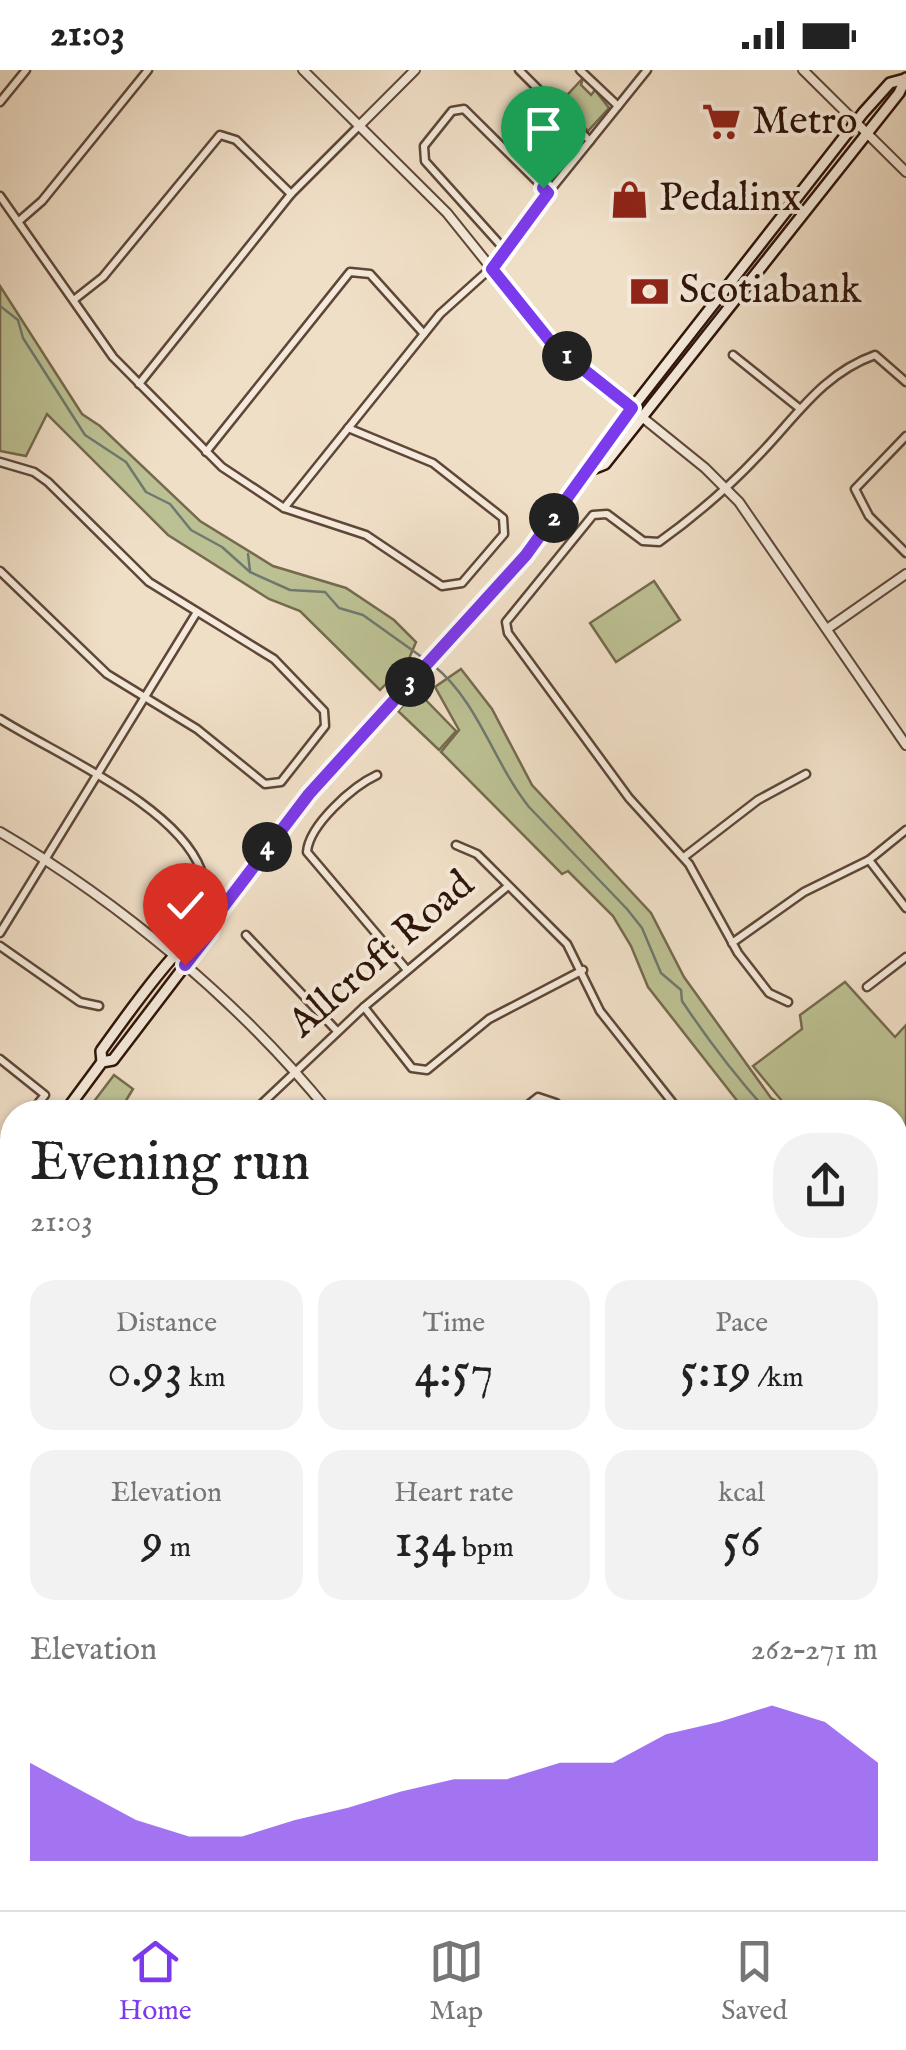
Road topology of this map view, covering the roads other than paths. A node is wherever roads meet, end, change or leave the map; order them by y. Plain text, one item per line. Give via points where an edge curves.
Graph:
1 (26, 70) edge
2 (148, 70) edge
3 (304, 70) edge
4 (415, 70) edge
5 (580, 70) edge
6 (647, 70) edge
7 (803, 70) edge
8 (520, 71) edge
9 (906, 78) edge
10 (0, 102) edge
11 (618, 106) junction
12 (856, 122) junction
13 (359, 126) junction
14 (865, 132) junction
15 (590, 142) junction
16 (906, 172) edge
17 (548, 193) junction
18 (291, 194) junction
19 (0, 196) edge
20 (19, 220) junction
21 (505, 250) junction
22 (492, 269) junction
23 (75, 298) junction
24 (424, 334) junction
25 (733, 355) dead end
26 (906, 382) edge
27 (139, 384) junction
28 (632, 408) junction
29 (799, 408) junction
30 (641, 418) junction
31 (348, 428) junction
32 (906, 436) edge
33 (206, 452) junction
34 (0, 462) edge
35 (590, 470) junction
36 (725, 487) junction
37 (284, 508) junction
38 (906, 553) edge
39 (0, 571) edge
40 (906, 574) edge
41 (197, 612) junction
42 (827, 628) junction
43 (144, 696) junction
44 (0, 719) edge
45 (906, 745) edge
46 (806, 774) dead end
47 (377, 775) dead end
48 (95, 776) junction
49 (906, 830) edge
50 (0, 832) edge
51 (456, 846) dead end
52 (684, 857) junction
53 (46, 858) junction
54 (868, 860) junction
55 (200, 870) dead end
56 (508, 886) junction
57 (906, 908) edge
58 (210, 926) junction
59 (0, 933) edge
60 (246, 935) dead end
61 (732, 944) junction
62 (0, 946) edge
63 (906, 957) edge
64 (175, 958) junction
65 (185, 965) junction
66 (407, 970) junction
67 (583, 970) junction
68 (867, 987) dead end
69 (788, 1002) dead end
70 (99, 1006) dead end
71 (364, 1008) junction
72 (337, 1032) junction
73 (0, 1059) edge
74 (102, 1062) junction
75 (296, 1070) junction
76 (42, 1100) edge
77 (74, 1100) edge
78 (265, 1100) edge
79 (320, 1100) edge
80 (670, 1100) edge

1 - 10 street
2 - 20 street via 42,201
3 - 13 street
4 - 13 street
5 - 11 street
6 - 11 street
7 - 12 street
8 - 15 street
9 - 12 main road via 890,84
9 - 14 main road
11 - 15 street
12 - 14 street
12 - 28 main road
13 - 18 street
13 - 22 street
14 - 16 street
14 - 30 main road
15 - 17 street
17 - 21 street
17 - 21 street via 464,109 452,111 424,146 425,161
18 - 23 street via 236,140 220,135 104,277
18 - 27 street
19 - 20 street
20 - 23 street
21 - 22 street
22 - 24 street
22 - 28 street via 554,346
23 - 27 street via 113,358
24 - 31 street
24 - 33 street via 370,274 350,272
25 - 29 street
26 - 29 street via 881,358 870,357 832,378
27 - 33 street
28 - 30 street
28 - 35 main road
29 - 36 street
30 - 35 main road via 605,464
30 - 36 street
31 - 37 street
31 - 37 street via 433,463 502,517 504,534 462,583 446,588 366,535
32 - 38 street via 855,489 869,516
33 - 37 street
34 - 41 street via 48,482 149,582
35 - 58 main road via 526,555 309,794
36 - 42 street
36 - 52 street via 656,544 607,514 593,516 506,626 629,798
39 - 43 street via 107,674
40 - 42 street
41 - 43 street
41 - 43 street via 274,659 324,711 325,726 281,782 264,784
42 - 45 street
43 - 48 street
44 - 48 street
46 - 52 street via 758,800
47 - 66 street via 352,786 307,852
48 - 53 street
48 - 55 street via 191,845
49 - 54 street
50 - 53 street
51 - 56 street via 477,854
52 - 61 street
53 - 59 street
53 - 64 street
54 - 57 street
54 - 61 street via 804,892
56 - 66 street, Allcroft Road
56 - 67 street via 567,944
58 - 64 main road via 200,928
58 - 65 main road
60 - 72 street
61 - 69 street via 770,993
62 - 70 street via 80,1002
63 - 68 street
64 - 65 street
64 - 74 main road via 102,1051
65 - 74 main road via 113,1060
65 - 75 street
66 - 71 street, Allcroft Road
67 - 71 street via 489,1019 427,1070 412,1068
67 - 80 street via 600,1011
71 - 72 street, Allcroft Road
72 - 75 street, Allcroft Road
73 - 76 street via 45,1096
74 - 77 main road
75 - 78 street, Allcroft Road
75 - 79 street

